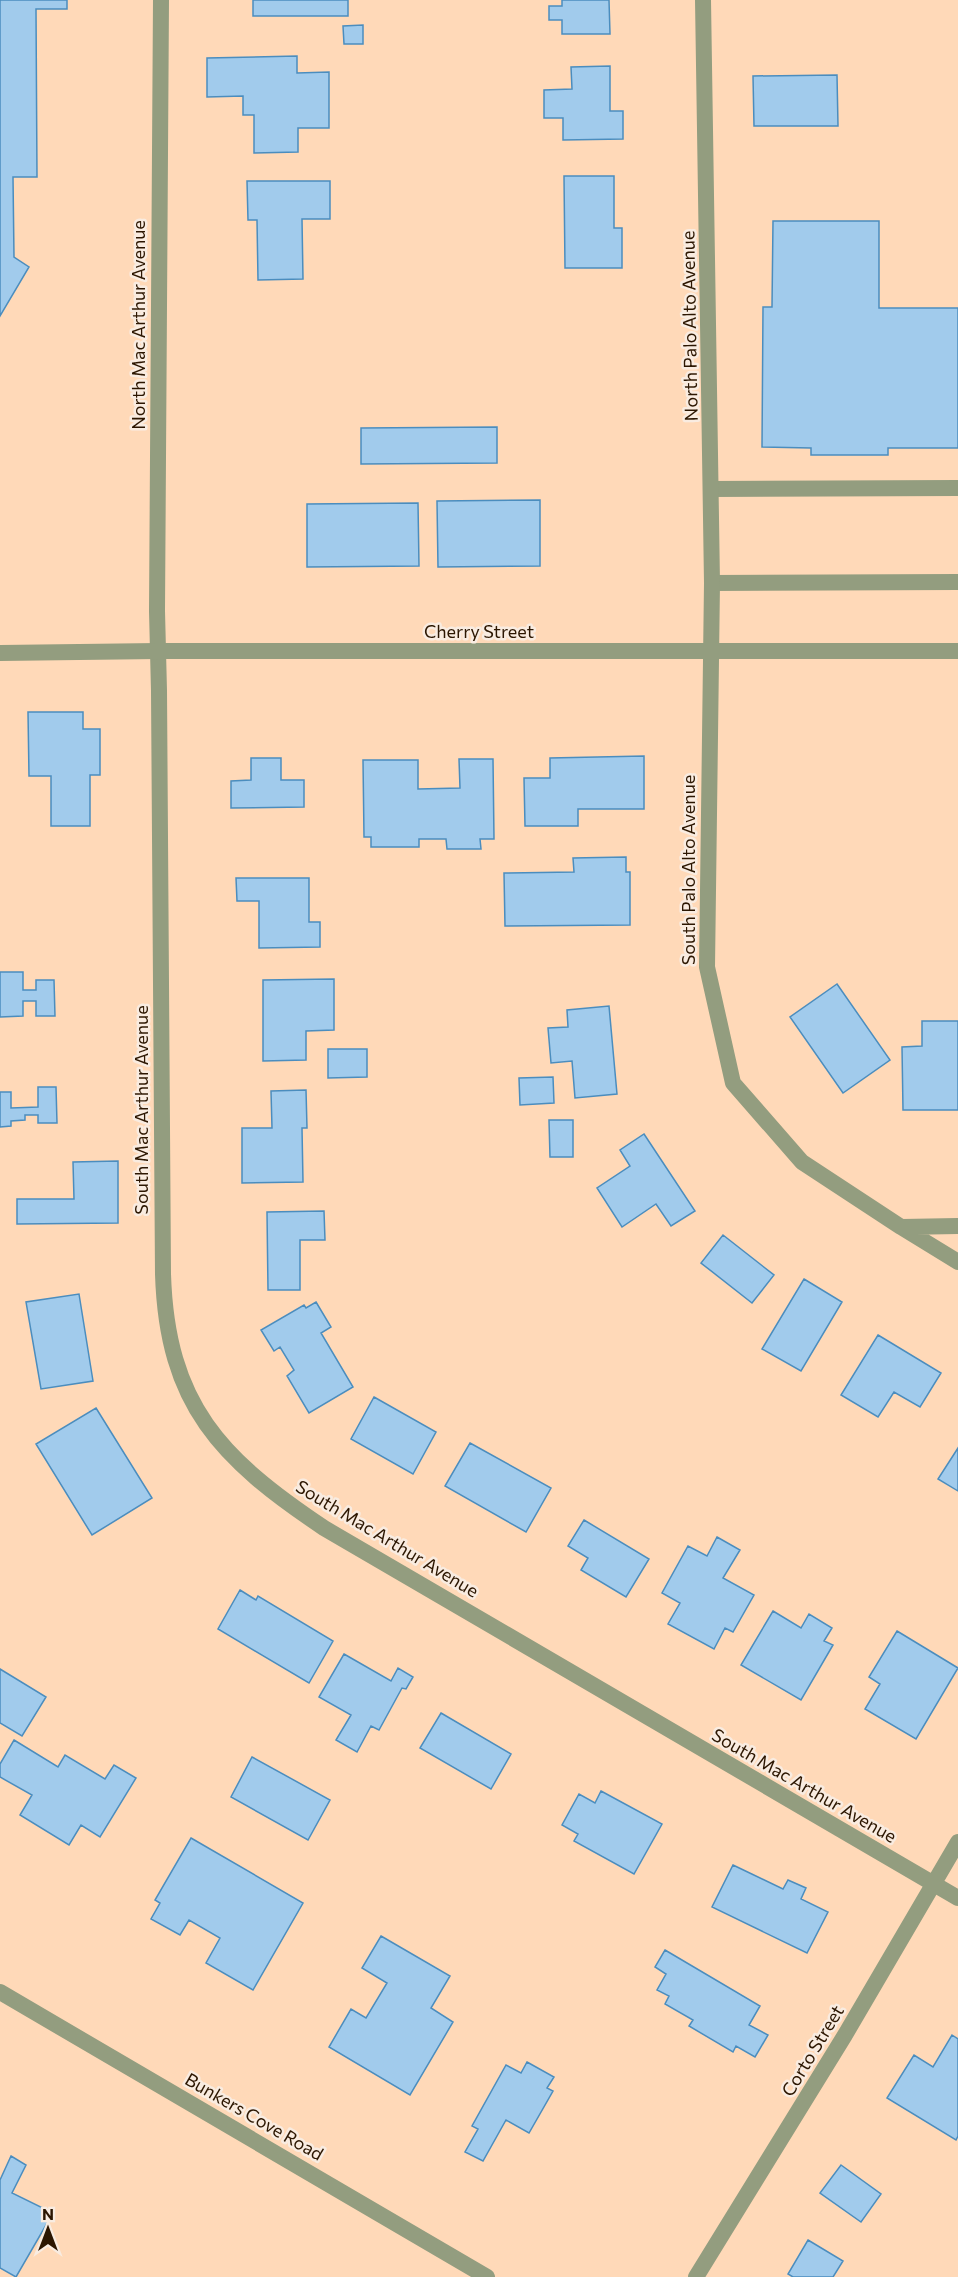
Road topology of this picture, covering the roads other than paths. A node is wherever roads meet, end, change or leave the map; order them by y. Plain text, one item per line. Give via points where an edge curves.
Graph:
1 (161, 0) edge
2 (703, 0) edge
3 (958, 488) edge
4 (711, 489) junction
5 (958, 582) edge
6 (712, 583) junction
7 (158, 651) junction
8 (958, 651) edge
9 (711, 652) junction
10 (0, 653) edge
11 (958, 1226) edge
12 (901, 1227) junction
13 (958, 1262) edge
14 (958, 1842) edge
15 (935, 1883) junction
16 (958, 1898) edge
17 (0, 1992) edge
18 (487, 2277) edge
19 (696, 2277) edge

1 - 7 street, North Mac Arthur Avenue
2 - 4 street, North Palo Alto Avenue
3 - 4 street
4 - 6 street, North Palo Alto Avenue
5 - 6 street
6 - 9 street, North Palo Alto Avenue
7 - 9 street, Cherry Street
7 - 10 street, Cherry Street
7 - 15 street, South Mac Arthur Avenue via 164,1291 178,1370 200,1415 243,1468 324,1528
8 - 9 street, Cherry Street
9 - 12 street, South Palo Alto Avenue via 707,967 734,1083 802,1162
11 - 12 street
12 - 13 street, South Palo Alto Avenue
14 - 15 street, Corto Street
15 - 16 street, South Mac Arthur Avenue
15 - 19 street, Corto Street
17 - 18 street, Bunkers Cove Road

